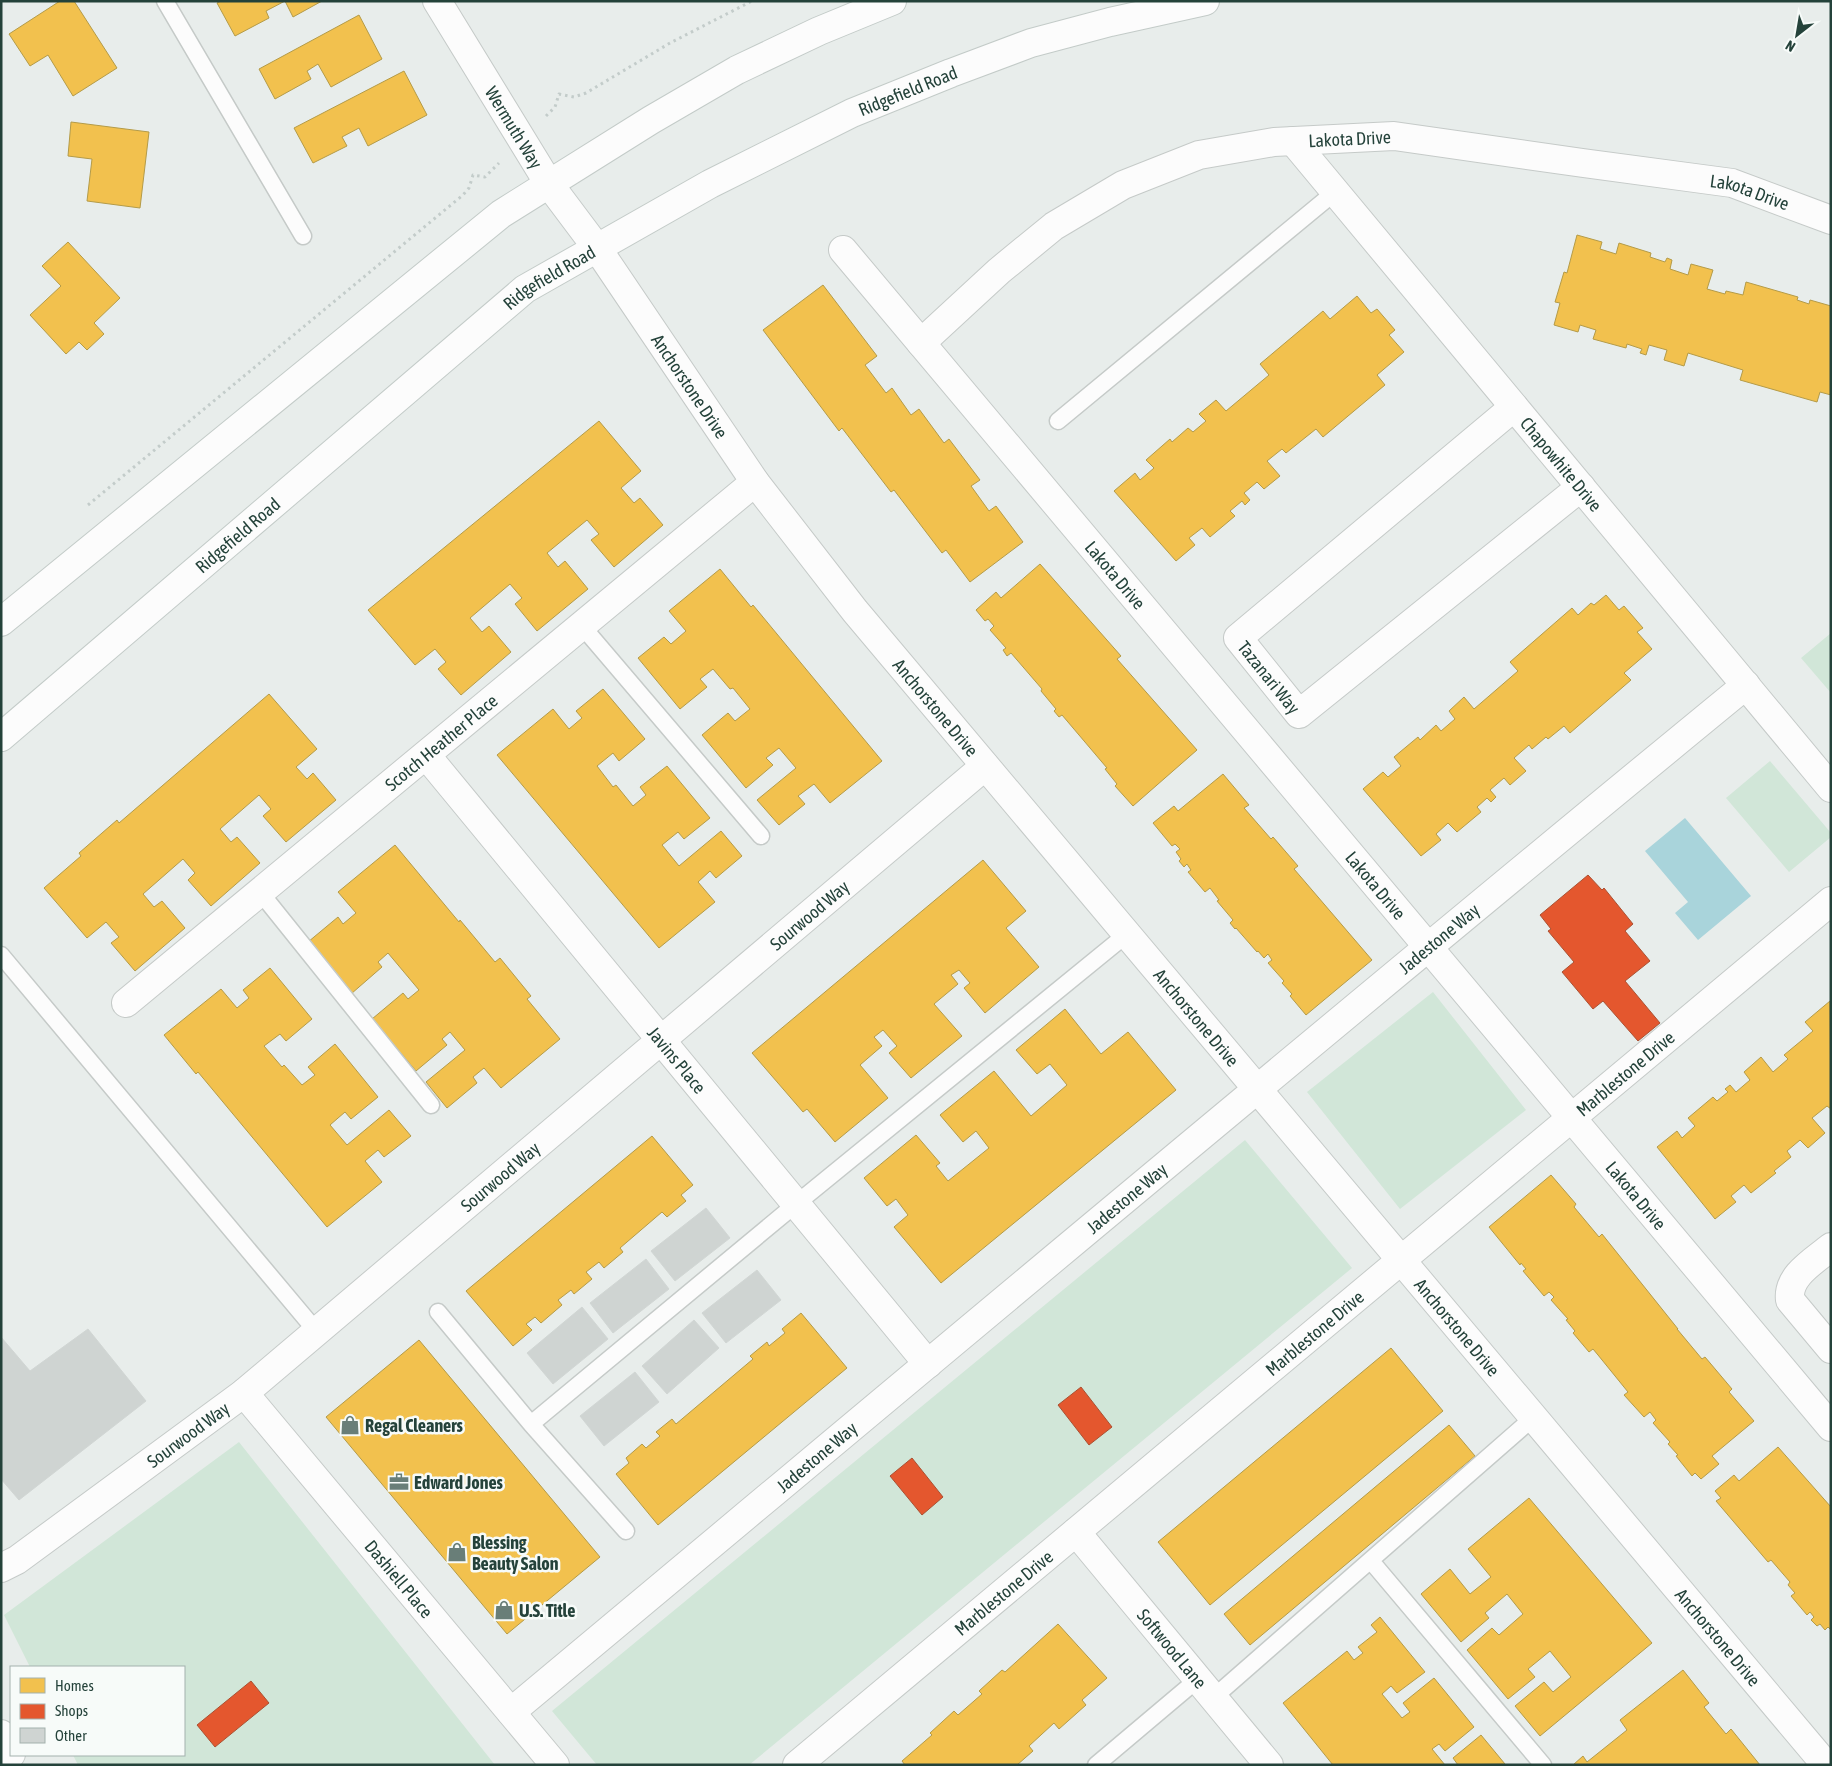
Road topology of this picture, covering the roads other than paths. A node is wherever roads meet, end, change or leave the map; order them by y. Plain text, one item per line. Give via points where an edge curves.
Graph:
1 (165, 1) edge
2 (437, 1) edge
3 (892, 1) edge
4 (1205, 1) edge
5 (1293, 141) junction
6 (549, 184) junction
7 (1335, 192) junction
8 (1831, 220) edge
9 (304, 236) dead end
10 (597, 248) junction
11 (843, 250) dead end
12 (921, 343) junction
13 (1514, 407) junction
14 (1058, 421) dead end
15 (755, 482) junction
16 (1581, 487) junction
17 (1, 622) edge
18 (582, 626) junction
19 (1746, 685) junction
20 (1, 737) edge
21 (426, 755) junction
22 (985, 766) junction
23 (1831, 788) edge
24 (761, 836) dead end
25 (260, 892) junction
26 (1831, 901) edge
27 (1127, 934) junction
28 (1428, 946) junction
29 (1, 954) edge
30 (126, 1003) dead end
31 (661, 1040) junction
32 (1258, 1090) junction
33 (431, 1105) dead end
34 (1571, 1118) junction
35 (796, 1204) junction
36 (1831, 1247) edge
37 (1401, 1260) junction
38 (438, 1312) dead end
39 (317, 1332) junction
40 (1831, 1349) edge
41 (928, 1364) junction
42 (244, 1393) junction
43 (1534, 1417) junction
44 (531, 1424) junction
45 (1831, 1427) edge
46 (626, 1531) dead end
47 (1076, 1532) junction
48 (1370, 1561) junction
49 (1, 1568) edge
50 (1206, 1689) junction
51 (511, 1712) junction
52 (1, 1734) edge
53 (10, 1750) edge
54 (555, 1765) edge
55 (797, 1765) edge
56 (1096, 1765) edge
57 (1269, 1765) edge
58 (1543, 1765) edge
59 (1826, 1765) edge

1 - 9 lane
2 - 6 street, Wermuth Way
3 - 6 street via 737,70
4 - 10 street, Ridgefield Road via 1031,44 933,80 852,113 710,184
5 - 7 street, Chapowhite Drive
5 - 8 street, Lakota Drive via 1394,136 1732,183
5 - 12 street, Lakota Drive via 1200,155 1123,185 1054,226 999,271
6 - 10 street, Wermuth Way
6 - 17 street via 501,214
7 - 13 street, Chapowhite Drive
7 - 14 lane
10 - 15 street, Anchorstone Drive
10 - 20 street, Ridgefield Road via 525,289
11 - 12 street, Lakota Drive
12 - 28 street, Lakota Drive
13 - 16 street, Chapowhite Drive
13 - 16 street, Tazanari Way via 1238,638 1299,714
15 - 18 street, Scotch Heather Place
15 - 22 street, Anchorstone Drive via 855,611
16 - 19 street, Chapowhite Drive
18 - 21 street, Scotch Heather Place
18 - 24 lane
19 - 23 street, Chapowhite Drive
19 - 28 street, Jadestone Way
21 - 25 street, Scotch Heather Place
21 - 31 street, Javins Place
22 - 27 street, Anchorstone Drive
22 - 31 street, Sourwood Way
25 - 30 street, Scotch Heather Place
25 - 33 lane
26 - 34 street, Marblestone Drive
27 - 32 street, Anchorstone Drive
27 - 35 lane
28 - 32 street, Jadestone Way
28 - 34 street, Lakota Drive
29 - 39 lane
31 - 35 street, Javins Place
31 - 39 street, Sourwood Way
32 - 37 street, Anchorstone Drive
32 - 41 street, Jadestone Way
34 - 37 street, Marblestone Drive
34 - 45 street, Lakota Drive
35 - 41 street, Javins Place
35 - 44 lane
36 - 40 street via 1799,1274 1789,1290 1790,1300
37 - 43 street, Anchorstone Drive
37 - 47 street, Marblestone Drive
38 - 44 lane
39 - 42 street, Sourwood Way
41 - 51 street, Jadestone Way
42 - 49 street, Sourwood Way via 17,1560
42 - 51 street, Dashiell Place
43 - 48 lane
43 - 59 street, Anchorstone Drive
44 - 46 lane
47 - 50 street, Softwood Lane
47 - 55 street, Marblestone Drive
48 - 50 lane
48 - 58 lane
50 - 56 lane
50 - 57 street, Softwood Lane
51 - 54 street, Dashiell Place
52 - 53 street

